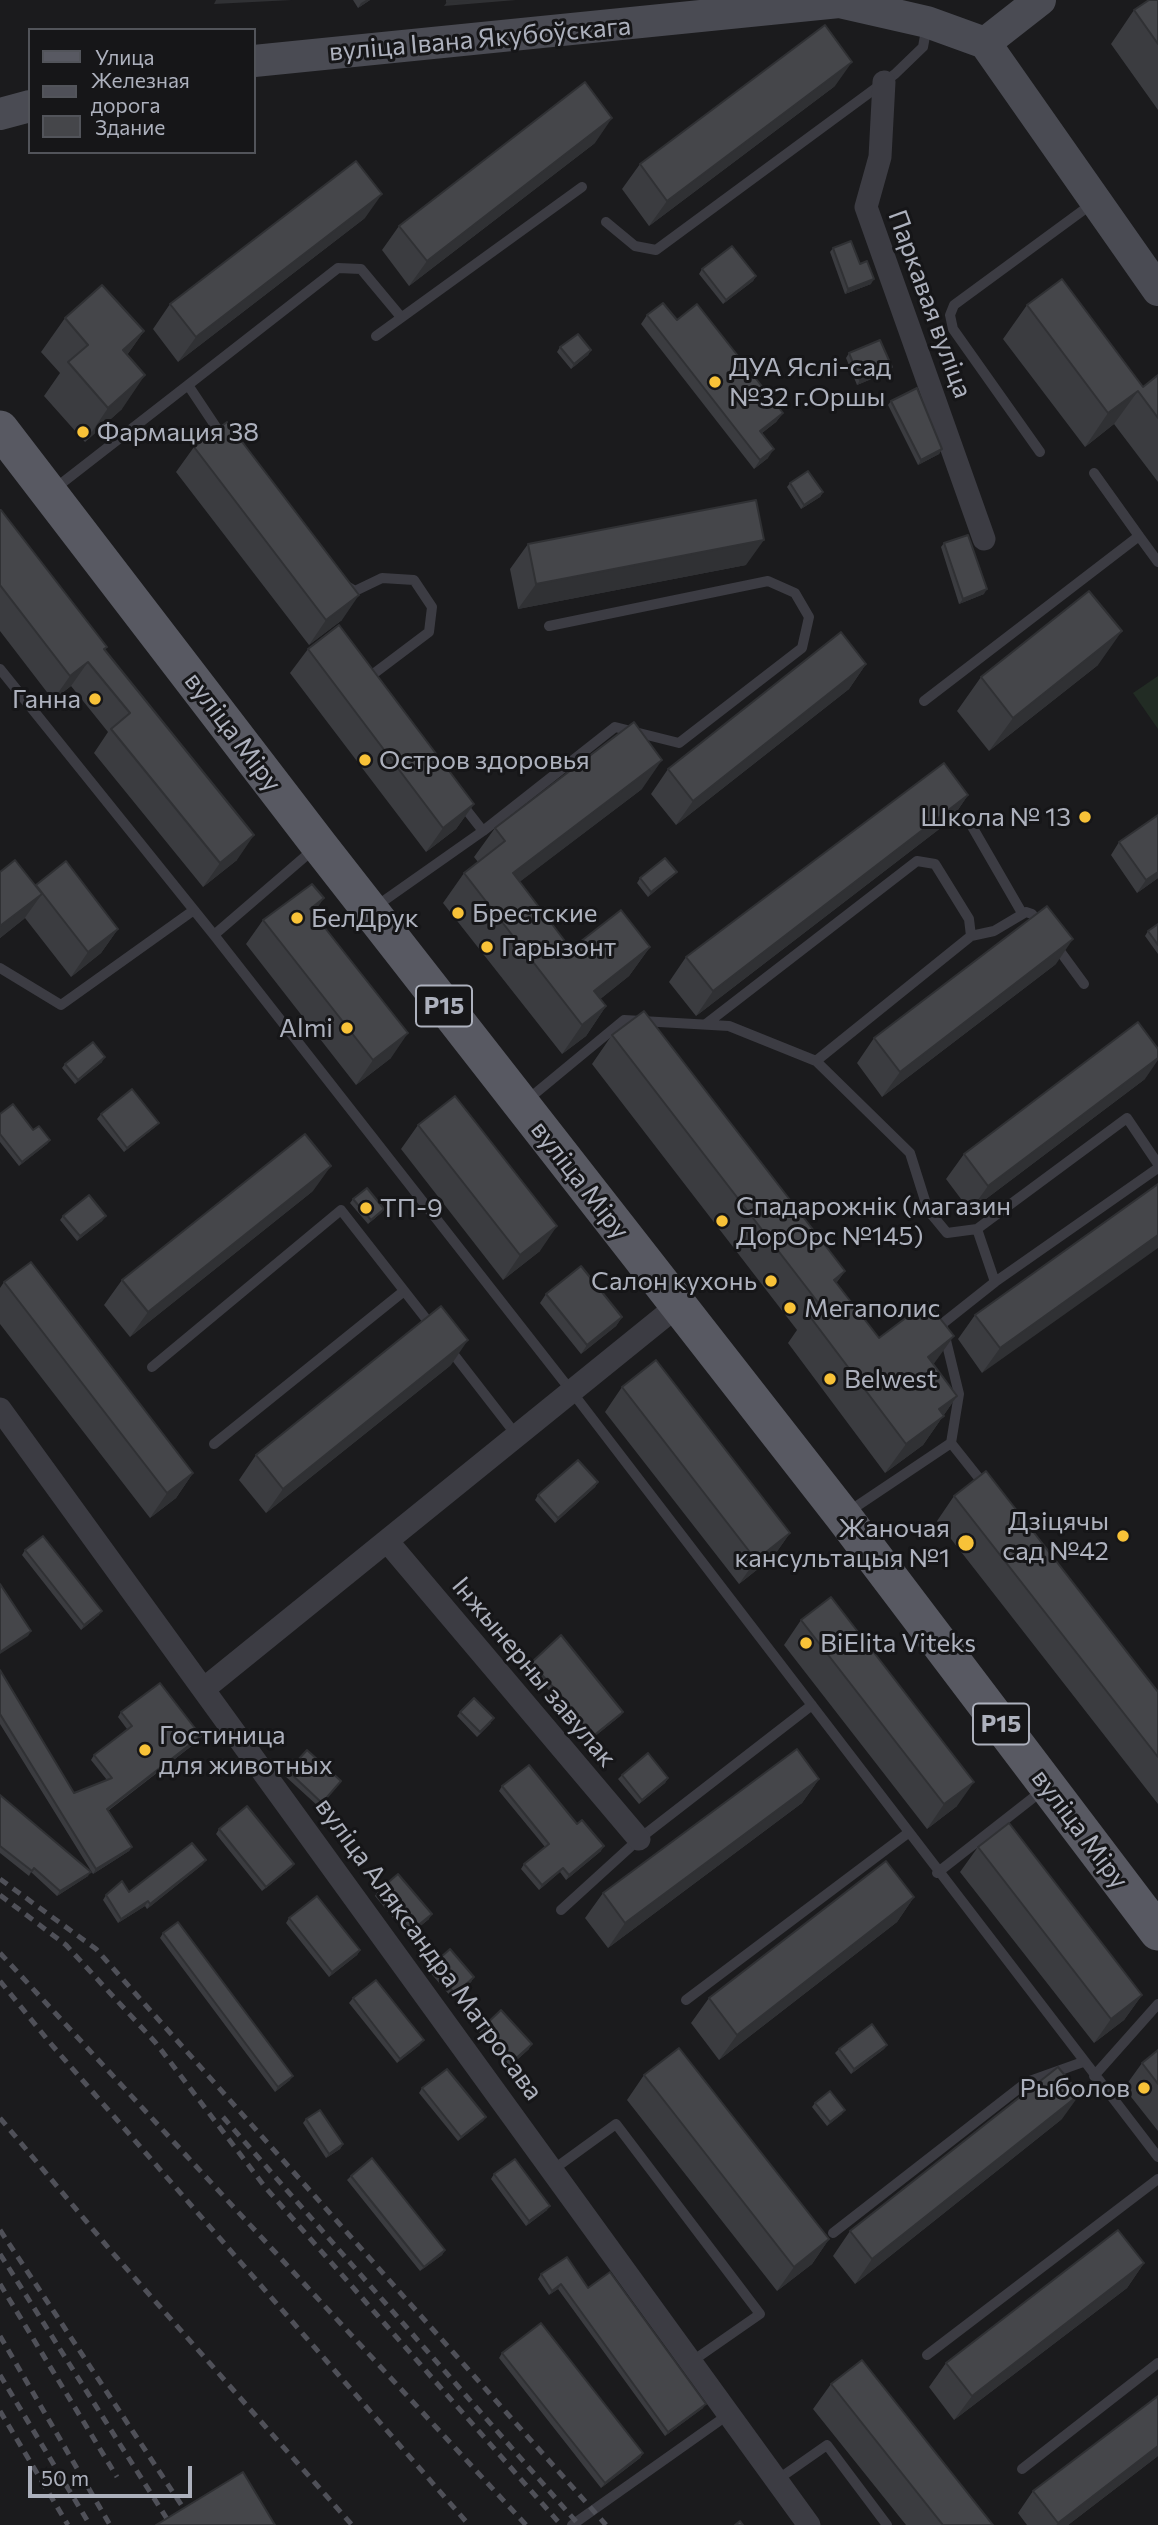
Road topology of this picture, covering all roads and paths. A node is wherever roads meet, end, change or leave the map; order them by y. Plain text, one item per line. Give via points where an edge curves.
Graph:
1 (1040, 0) edge
2 (909, 12) edge
3 (985, 43) junction
4 (256, 61) edge
5 (884, 82) junction
6 (28, 107) edge
7 (0, 114) edge
8 (582, 187) dead end
9 (1096, 201) junction
10 (606, 222) dead end
11 (1158, 290) edge
12 (401, 317) junction
13 (376, 336) dead end
14 (188, 385) junction
15 (0, 429) edge
16 (234, 452) edge
17 (1040, 452) dead end
18 (1094, 473) dead end
19 (50, 492) junction
20 (1139, 536) junction
21 (984, 539) dead end
22 (1158, 562) edge
23 (331, 576) edge
24 (549, 626) dead end
25 (0, 669) edge
26 (376, 688) edge
27 (924, 701) dead end
28 (457, 797) edge
29 (967, 816) dead end
30 (483, 831) junction
31 (319, 845) junction
32 (194, 910) junction
33 (370, 911) junction
34 (1022, 913) junction
35 (214, 935) junction
36 (971, 936) junction
37 (0, 968) edge
38 (1084, 984) dead end
39 (706, 1024) junction
40 (816, 1061) junction
41 (521, 1105) junction
42 (1158, 1166) edge
43 (977, 1229) junction
44 (995, 1282) junction
45 (404, 1291) junction
46 (677, 1307) junction
47 (152, 1367) dead end
48 (572, 1392) junction
49 (0, 1409) edge
50 (517, 1436) junction
51 (951, 1443) junction
52 (214, 1444) dead end
53 (992, 1494) edge
54 (843, 1516) junction
55 (387, 1541) junction
56 (205, 1688) junction
57 (812, 1705) junction
58 (1048, 1786) junction
59 (908, 1833) junction
60 (639, 1839) junction
61 (937, 1873) junction
62 (561, 1910) dead end
63 (1158, 1932) edge
64 (687, 2000) dead end
65 (1158, 2004) edge
66 (1083, 2062) junction
67 (1094, 2076) junction
68 (1158, 2157) edge
69 (554, 2169) junction
70 (1158, 2179) edge
71 (833, 2233) dead end
72 (927, 2355) dead end
73 (691, 2362) junction
74 (1158, 2363) edge
75 (729, 2414) junction
76 (1022, 2469) dead end
77 (777, 2480) junction
78 (572, 2525) edge
79 (809, 2525) edge
80 (887, 2525) edge

1 - 3 street
2 - 3 street, вуліца Івана Якубоўскага
2 - 4 street, вуліца Івана Якубоўскага via 839,2
2 - 5 lane via 923,47
3 - 9 street
5 - 10 lane via 656,250 635,246
5 - 21 street, Паркавая вуліца via 880,157 866,207
6 - 7 street
8 - 12 lane
9 - 11 street
9 - 17 lane via 954,305 950,315 954,329
12 - 13 lane
12 - 14 lane via 361,269 338,268
14 - 16 lane
14 - 19 lane
15 - 19 main road, вуліца Міру / Р15
18 - 20 lane
19 - 31 main road, вуліца Міру / Р15
20 - 22 lane
20 - 27 lane
23 - 26 lane via 355,592 382,578 414,580 432,607 429,632 368,678
24 - 30 lane via 768,581 795,593 809,617 802,648 679,743 615,727
25 - 32 lane
28 - 30 lane
29 - 34 lane
30 - 33 lane
31 - 33 main road, вуліца Міру / Р15
31 - 35 lane
32 - 35 lane
32 - 37 lane via 61,1005
33 - 41 main road, вуліца Міру / Р15
34 - 36 lane via 994,931
34 - 38 lane via 1032,914
35 - 48 lane
36 - 39 lane via 970,919 936,863 918,862
36 - 40 lane
39 - 40 lane via 729,1026
39 - 41 lane via 624,1020
40 - 43 lane via 910,1153 928,1210 947,1233
41 - 46 main road, вуліца Міру / Р15
42 - 43 lane via 1127,1118
42 - 44 lane
43 - 44 lane
44 - 51 lane via 942,1324 959,1394
45 - 47 lane via 341,1210
45 - 50 lane
45 - 52 lane
46 - 48 street
46 - 54 main road, вуліца Міру / Р15
48 - 50 street
48 - 57 lane
49 - 56 street, вуліца Аляксандра Матросава
50 - 55 street
51 - 53 lane
51 - 54 lane
54 - 58 main road, вуліца Міру / Р15
55 - 56 street
55 - 60 street, Інжынерны завулак
56 - 69 street, вуліца Аляксандра Матросава
57 - 59 lane
57 - 60 lane
58 - 61 lane
58 - 63 main road, вуліца Міру / Р15
59 - 61 lane
59 - 64 lane
60 - 62 lane
61 - 66 lane
65 - 67 lane
66 - 67 lane
66 - 71 lane via 1027,2082
67 - 68 lane
69 - 73 street, вуліца Аляксандра Матросава
69 - 73 lane via 616,2124 760,2314
70 - 72 lane
73 - 75 street, вуліца Аляксандра Матросава
74 - 76 lane
75 - 77 street, вуліца Аляксандра Матросава
75 - 78 lane
77 - 79 street, вуліца Аляксандра Матросава
77 - 80 lane via 827,2445

